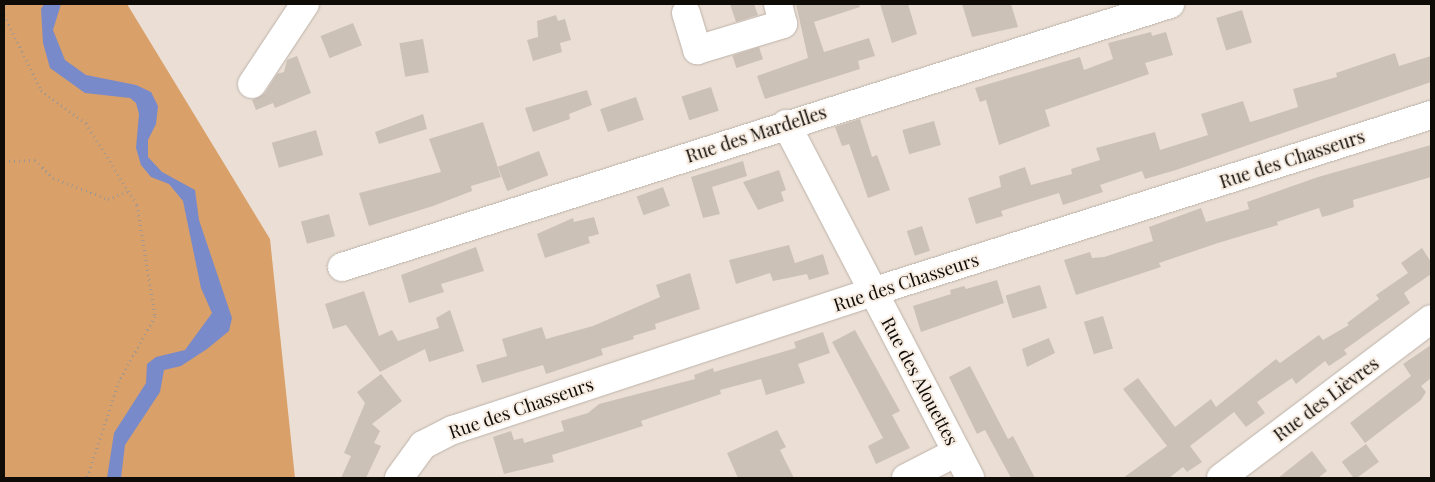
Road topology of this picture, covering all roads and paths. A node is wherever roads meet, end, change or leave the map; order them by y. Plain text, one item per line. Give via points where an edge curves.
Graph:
1 (305, 4) edge
2 (778, 4) edge
3 (1170, 4) edge
4 (686, 13) dead end
5 (4, 15) edge
6 (252, 84) dead end
7 (1431, 115) edge
8 (786, 124) junction
9 (4, 161) edge
10 (129, 191) junction
11 (342, 267) dead end
12 (872, 292) junction
13 (1431, 319) edge
14 (957, 452) junction
15 (87, 478) edge
16 (399, 478) edge
17 (906, 478) edge
18 (970, 478) edge
19 (1221, 478) edge

1 - 6 street
2 - 4 street via 783,24 697,50
3 - 8 street, Rue des Mardelles
5 - 10 path via 41,90 86,124
7 - 12 street, Rue des Chasseurs
8 - 11 street, Rue des Mardelles
8 - 12 street, Rue des Alouettes
9 - 10 path via 35,160 52,178 108,199
10 - 15 path via 137,205 155,316 118,381
12 - 14 street, Rue des Alouettes
12 - 16 street, Rue des Chasseurs via 453,430 423,445
13 - 19 street, Rue des Lièvres
14 - 17 street
14 - 18 street, Rue des Alouettes

